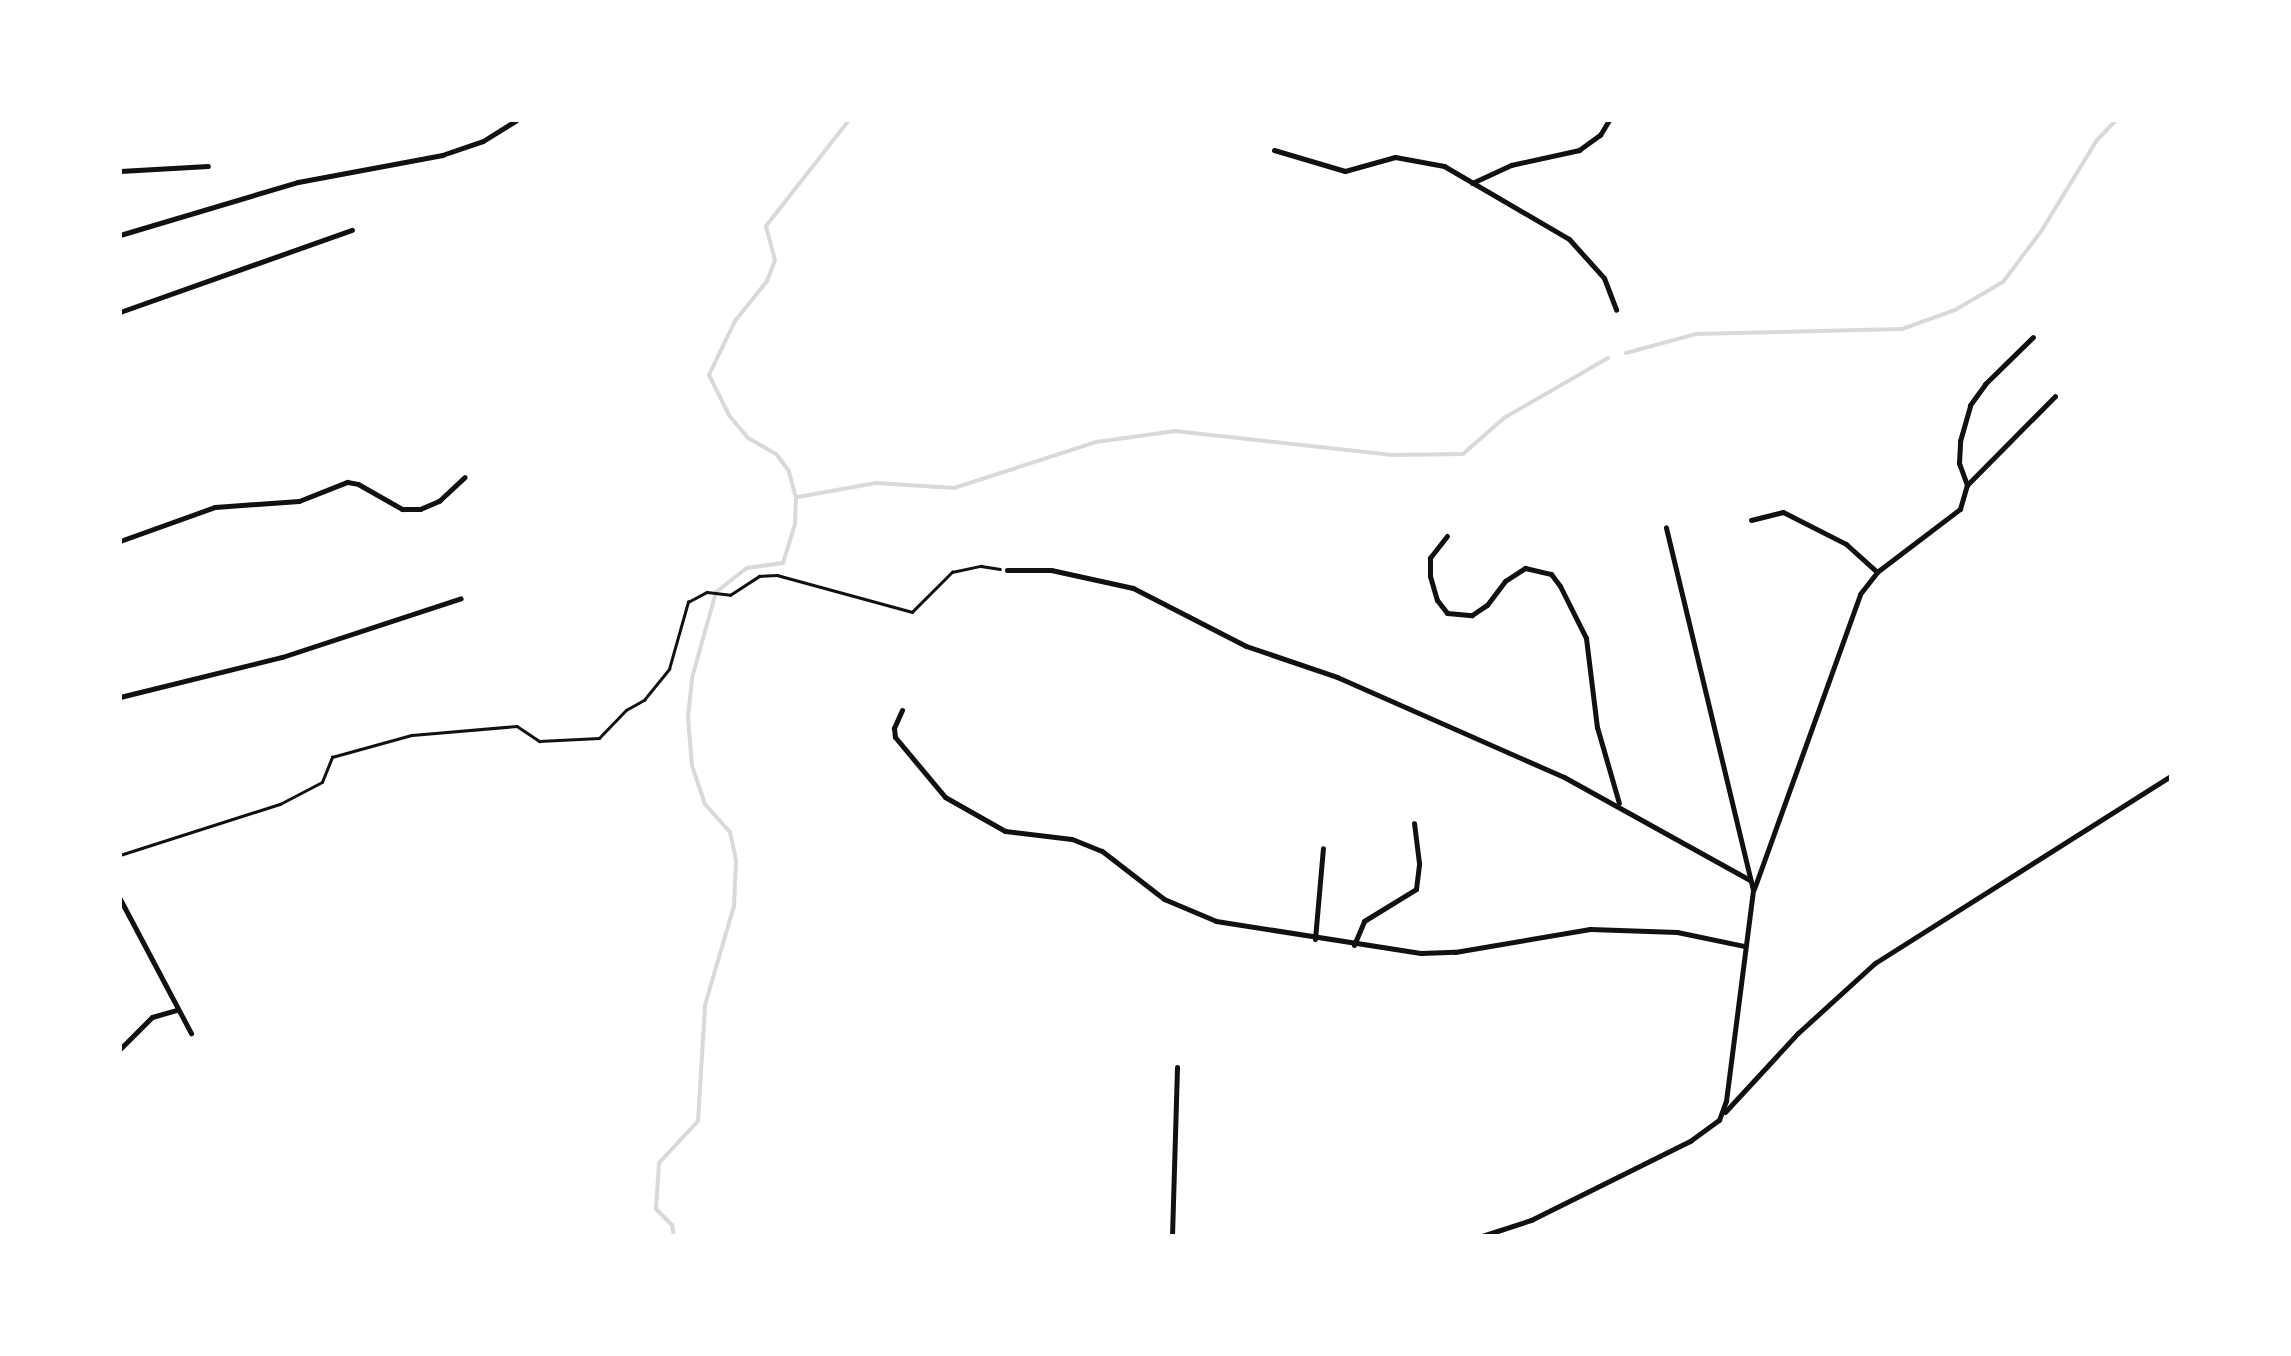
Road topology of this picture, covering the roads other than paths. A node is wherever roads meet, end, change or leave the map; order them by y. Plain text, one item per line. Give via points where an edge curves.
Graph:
1 (517, 120) edge
2 (1609, 120) edge
3 (1274, 150) dead end
4 (208, 166) dead end
5 (120, 171) edge
6 (1472, 183) junction
7 (352, 230) dead end
8 (120, 236) edge
9 (1616, 310) dead end
10 (120, 312) edge
11 (2032, 337) dead end
12 (2055, 396) dead end
13 (465, 477) dead end
14 (1967, 485) junction
15 (1751, 520) dead end
16 (1666, 527) dead end
17 (1446, 536) dead end
18 (120, 541) edge
19 (1007, 570) road end
20 (1877, 572) junction
21 (460, 598) dead end
22 (120, 696) edge
23 (902, 710) dead end
24 (2171, 776) edge
25 (1620, 806) junction
26 (1414, 823) dead end
27 (1323, 848) dead end
28 (1750, 880) junction
29 (1754, 890) junction
30 (120, 899) edge
31 (1315, 939) junction
32 (1354, 945) junction
33 (1744, 946) junction
34 (179, 1010) junction
35 (191, 1033) dead end
36 (120, 1049) edge
37 (1177, 1067) dead end
38 (1722, 1114) junction
39 (1172, 1236) edge
40 (1388, 1236) edge
41 (1443, 1236) edge
42 (1482, 1236) edge

1 - 8 street via 442,155 298,182
2 - 6 street via 1579,150 1512,165
3 - 6 street via 1345,170 1406,157 1444,166
4 - 5 street
6 - 9 street via 1568,239 1604,278
7 - 10 street
11 - 14 street via 1970,405 1959,463
12 - 14 street
13 - 18 street via 438,502 420,508 402,509 347,482 300,501 215,507
14 - 20 street via 1960,509
15 - 20 street via 1783,512 1846,544
16 - 28 street
17 - 25 street via 1430,558 1430,576 1447,613 1472,615 1526,568 1552,574 1560,586 1586,638 1597,727
19 - 25 street via 1051,570 1133,588 1246,646 1355,684
20 - 29 street via 1850,612
21 - 22 street via 282,657
23 - 31 street via 895,737 946,798 980,820 1026,837 1084,842 1194,914
24 - 38 street via 1875,962
25 - 28 street
26 - 32 street via 1416,889 1364,921
27 - 31 street
28 - 29 street
29 - 33 street
30 - 34 street
31 - 32 street
32 - 33 street via 1456,952 1590,928 1677,932
33 - 38 street
34 - 35 street
34 - 36 street via 152,1017
37 - 39 street
38 - 42 street via 1711,1129 1660,1158 1531,1220
40 - 41 street

